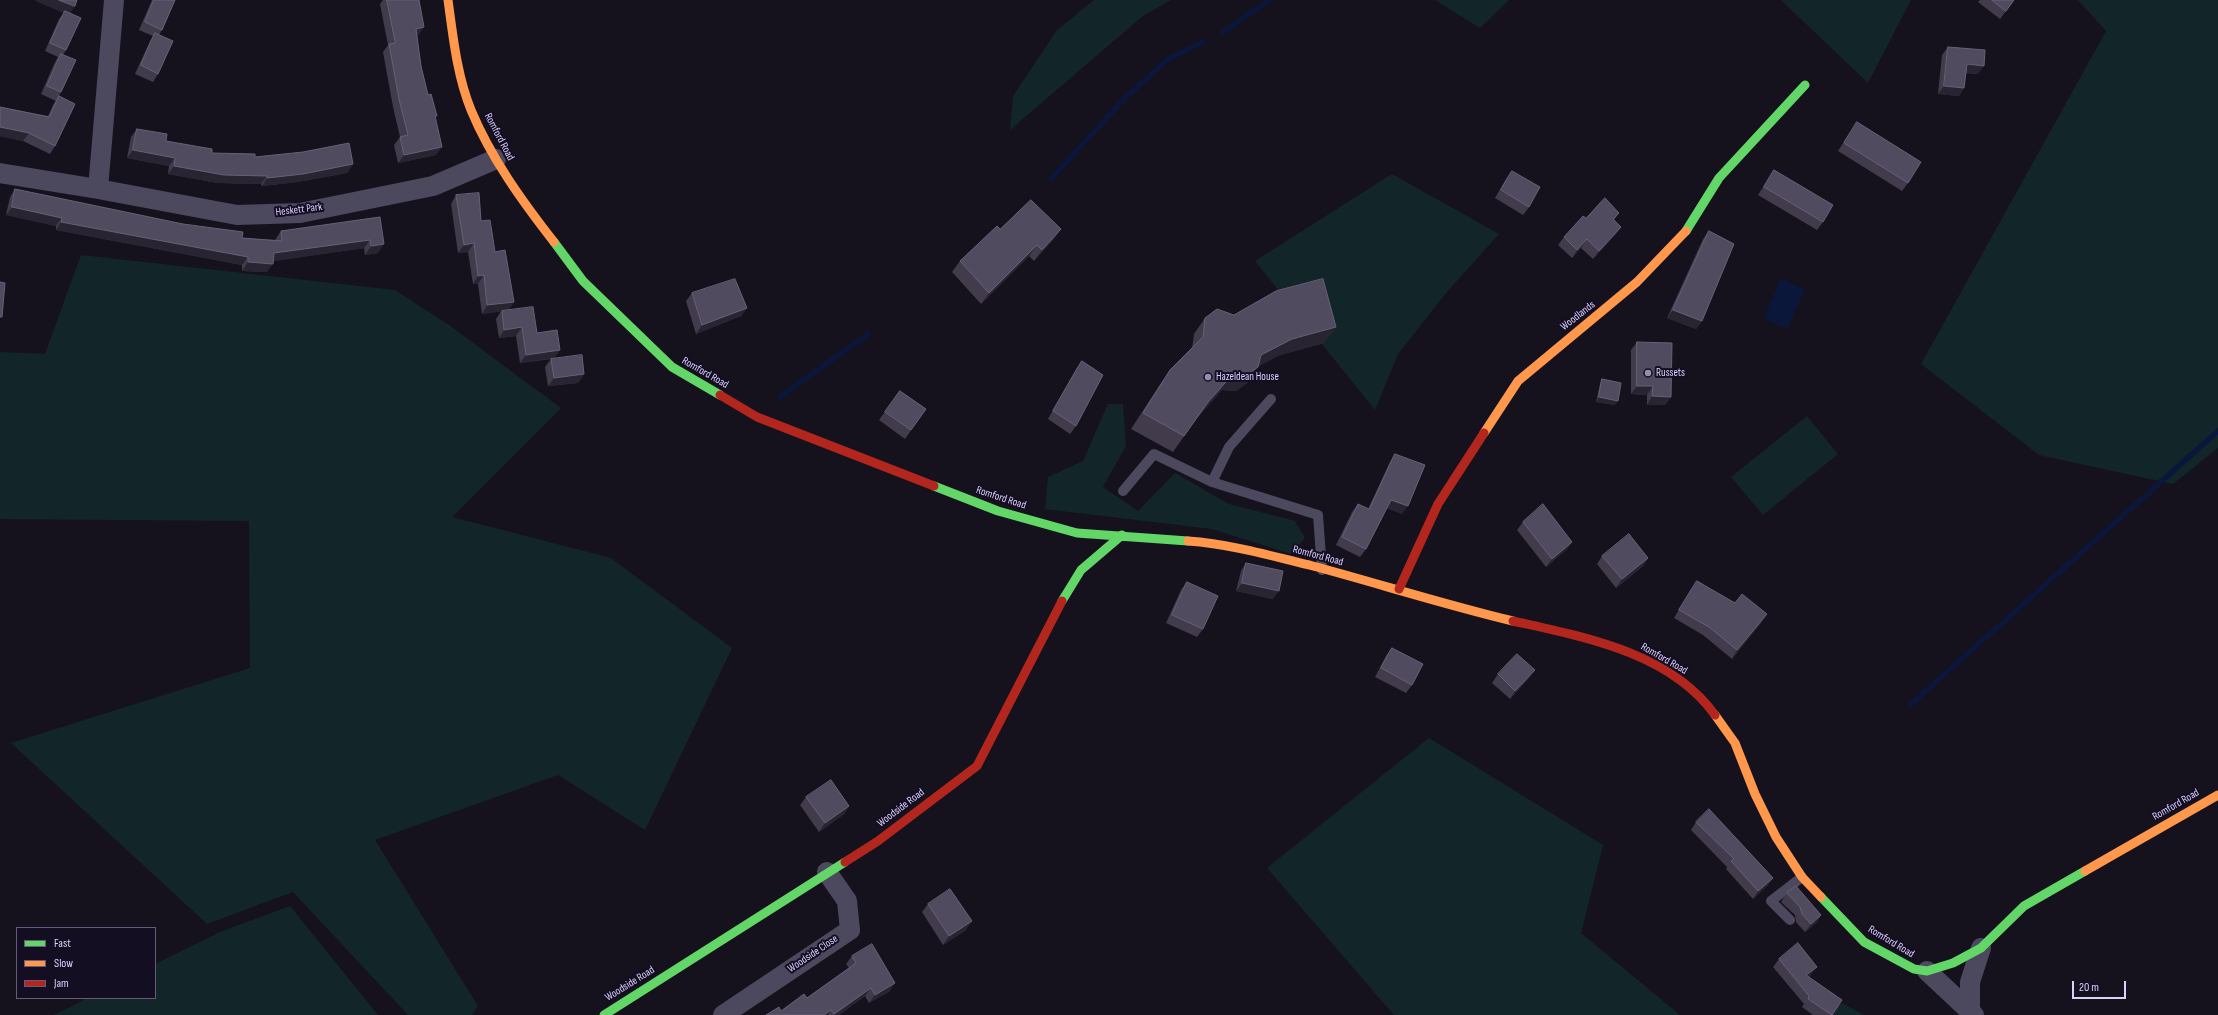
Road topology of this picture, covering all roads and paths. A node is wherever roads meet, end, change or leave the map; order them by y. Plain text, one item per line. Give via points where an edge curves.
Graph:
1 (114, 0) edge
2 (448, 0) edge
3 (1805, 86) dead end
4 (496, 159) junction
5 (0, 173) edge
6 (98, 189) junction
7 (1271, 399) dead end
8 (1212, 482) junction
9 (1123, 491) dead end
10 (1122, 535) junction
11 (1322, 570) junction
12 (1399, 589) junction
13 (2218, 795) edge
14 (827, 872) junction
15 (1802, 877) junction
16 (1790, 920) dead end
17 (1981, 948) junction
18 (1927, 971) junction
19 (1972, 1013) edge
20 (604, 1015) edge
21 (723, 1015) edge

1 - 6 street
2 - 4 street, Romford Road via 457,60 471,110
3 - 12 street, Woodlands via 1719,178 1684,235 1632,287 1518,381 1438,504
4 - 6 street, Heskett Park via 433,186 300,213 237,216
4 - 10 street, Romford Road via 512,187 583,281 672,368 757,417 998,511 1077,533
5 - 6 street, Heskett Park
7 - 8 lane via 1229,447
8 - 9 lane via 1154,454
8 - 11 lane via 1318,515
10 - 11 street, Romford Road via 1204,542 1255,550
10 - 14 street, Woodside Road via 1081,570 1062,599 977,766 878,841
11 - 12 street, Romford Road
12 - 15 street, Romford Road via 1640,656 1678,678 1704,700 1735,743 1755,794 1776,837
13 - 17 street, Romford Road via 2024,906
14 - 20 street, Woodside Road
14 - 21 street, Woodside Close via 847,901 850,930
15 - 16 lane via 1772,901
15 - 18 street, Romford Road via 1864,942 1914,969
17 - 18 street, Romford Road via 1953,963
17 - 19 street via 1970,982
18 - 19 street

